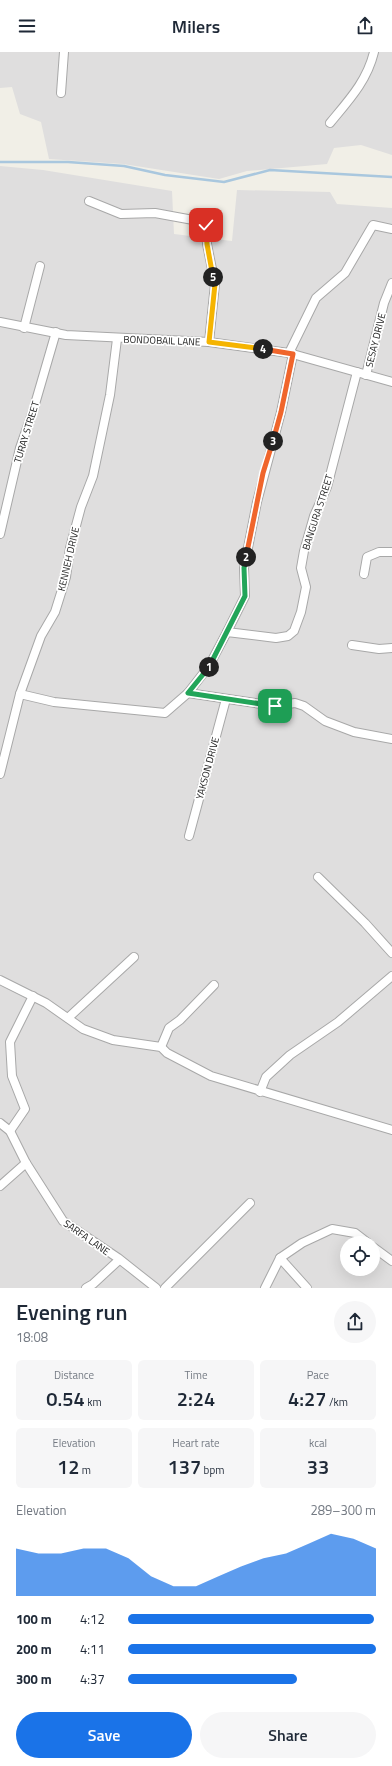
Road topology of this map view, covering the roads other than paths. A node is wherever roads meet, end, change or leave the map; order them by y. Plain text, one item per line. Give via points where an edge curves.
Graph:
1 (64, 52) edge
2 (374, 52) edge
3 (61, 93) dead end
4 (330, 123) dead end
5 (89, 201) dead end
6 (392, 229) edge
7 (40, 266) dead end
8 (392, 283) edge
9 (0, 322) edge
10 (24, 328) junction
11 (56, 332) junction
12 (117, 339) junction
13 (209, 342) junction
14 (291, 353) junction
15 (357, 372) junction
16 (366, 375) junction
17 (392, 382) edge
18 (0, 534) edge
19 (392, 552) edge
20 (364, 574) dead end
21 (227, 632) junction
22 (352, 645) dead end
23 (392, 648) edge
24 (188, 693) junction
25 (20, 694) junction
26 (226, 699) junction
27 (392, 739) edge
28 (0, 774) edge
29 (189, 836) dead end
30 (318, 877) dead end
31 (392, 953) edge
32 (134, 957) dead end
33 (392, 976) edge
34 (0, 980) edge
35 (214, 985) dead end
36 (33, 996) junction
37 (68, 1018) junction
38 (161, 1047) junction
39 (260, 1092) junction
40 (0, 1123) edge
41 (392, 1130) edge
42 (10, 1131) junction
43 (26, 1163) junction
44 (0, 1186) edge
45 (250, 1203) dead end
46 (359, 1236) edge
47 (380, 1252) edge
48 (280, 1258) junction
49 (119, 1260) junction
50 (392, 1260) edge
51 (86, 1288) edge
52 (156, 1288) edge
53 (165, 1288) edge
54 (265, 1288) edge
55 (307, 1288) edge

1 - 3 street
2 - 4 street via 370,68 361,84
5 - 13 street via 121,214 155,213 204,222 215,284
6 - 14 street via 373,225 345,273 316,298
7 - 10 street
8 - 16 street, SESAY DRIVE via 384,303
9 - 10 street, BONDOBAIL LANE
10 - 11 street, BONDOBAIL LANE
11 - 12 street, BONDOBAIL LANE
11 - 18 street, TURAY STREET via 20,448
12 - 13 street, BONDOBAIL LANE
12 - 25 street, KENNEH DRIVE via 110,395 99,449 70,548 66,577 55,612 41,636
13 - 14 street, BONDOBAIL LANE
14 - 15 street, BONDOBAIL LANE
14 - 21 street via 281,412 256,502 244,568 245,596
15 - 16 street, BONDOBAIL LANE
15 - 21 street, BANGURA STREET via 327,487 314,516 304,551 301,568 306,587 294,632 276,638
16 - 17 street, BONDOBAIL LANE
19 - 20 street via 379,552 367,557
21 - 24 street via 209,666
22 - 23 street
24 - 25 street via 165,713 54,702
24 - 26 street
25 - 28 street, KENNEH DRIVE
26 - 27 street via 275,706 295,703 304,706 325,721 354,732
26 - 29 street, YAKSON DRIVE
30 - 31 street
32 - 37 street
33 - 39 street via 338,1022 290,1055 266,1077
34 - 36 street
35 - 38 street via 170,1028
36 - 37 street
36 - 42 street via 10,1042 12,1076 25,1109
37 - 38 street via 83,1029 113,1040
38 - 39 street via 167,1053 211,1076
39 - 41 street
40 - 42 street
42 - 43 street, SARFA LANE
43 - 44 street
43 - 49 street, SARFA LANE via 64,1221
45 - 53 street
46 - 48 street via 332,1229 302,1243
47 - 50 street
48 - 54 street
48 - 55 street
49 - 51 street via 94,1284
49 - 52 street, SARFA LANE

